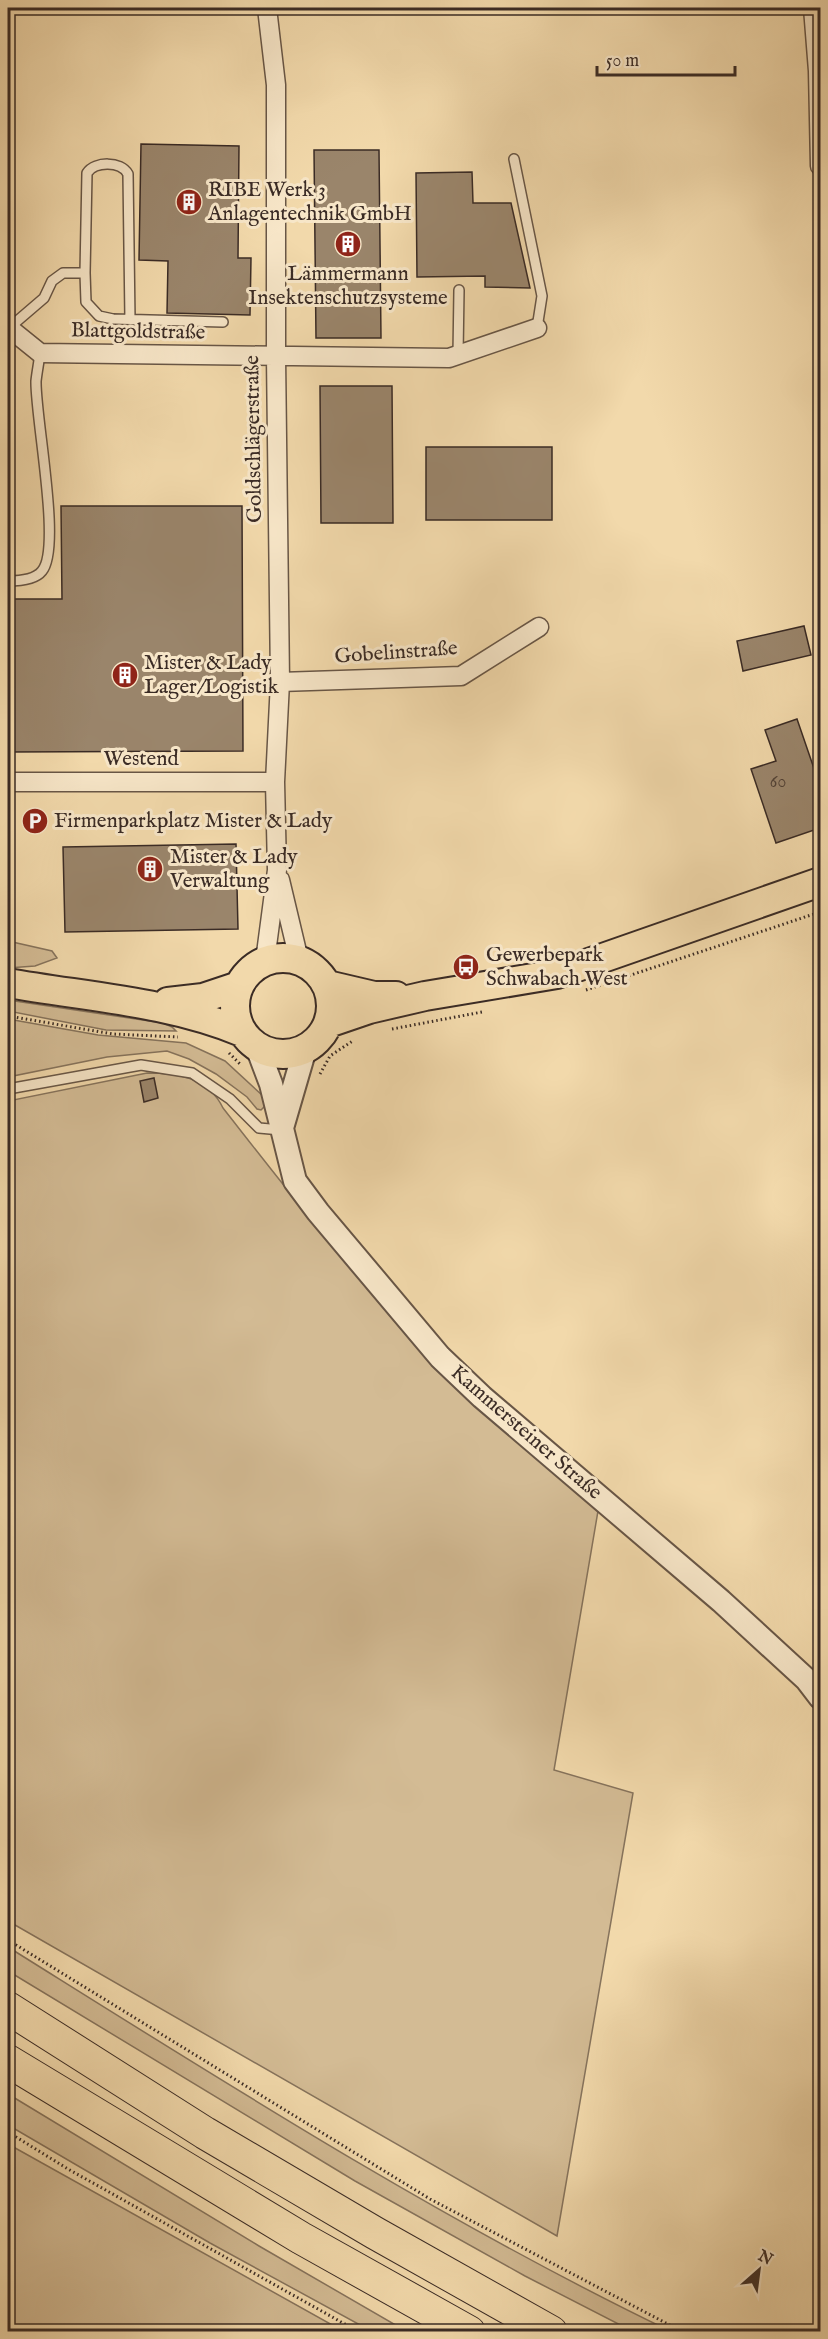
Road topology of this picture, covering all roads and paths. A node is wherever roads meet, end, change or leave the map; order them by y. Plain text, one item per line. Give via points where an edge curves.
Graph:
1 (267, 8) edge
2 (813, 8) edge
3 (514, 159) dead end
4 (820, 166) edge
5 (85, 273) junction
6 (459, 290) dead end
7 (130, 320) junction
8 (223, 322) dead end
9 (9, 328) edge
10 (537, 328) joint
11 (40, 353) junction
12 (458, 355) junction
13 (276, 357) junction
14 (8, 581) edge
15 (539, 627) dead end
16 (280, 682) junction
17 (8, 782) edge
18 (275, 782) junction
19 (277, 870) junction
20 (820, 882) edge
21 (299, 960) junction
22 (265, 961) junction
23 (8, 983) edge
24 (327, 985) junction
25 (238, 986) junction
26 (425, 996) junction
27 (149, 1004) junction
28 (328, 1023) junction
29 (249, 1039) junction
30 (305, 1049) junction
31 (8, 1089) edge
32 (281, 1130) junction
33 (820, 1697) edge
34 (8, 1940) edge
35 (8, 2008) edge
36 (8, 2061) edge
37 (8, 2133) edge
38 (359, 2331) edge
39 (469, 2331) edge
40 (550, 2331) edge
41 (683, 2331) edge

1 - 13 street, Goldschlägerstraße via 276,85
2 - 4 street
3 - 10 lane via 542,296
5 - 7 lane via 86,303 90,309 99,316
5 - 7 lane via 87,173 97,165 115,165 128,174
5 - 9 lane via 63,273 52,281 44,298
6 - 12 lane
7 - 8 lane
9 - 11 street
10 - 12 street, Blattgoldstraße
11 - 13 street, Blattgoldstraße
11 - 14 lane via 36,381 49,546 42,572
12 - 13 street, Blattgoldstraße
13 - 16 street, Goldschlägerstraße
15 - 16 street, Gobelinstraße via 461,676
16 - 18 street, Goldschlägerstraße
17 - 18 street, Westend
18 - 19 street, Goldschlägerstraße
19 - 21 street, Goldschlägerstraße
19 - 22 street, Goldschlägerstraße
20 - 26 main road via 557,974
21 - 22 main road
21 - 24 main road
22 - 25 main road via 249,971
23 - 27 main road
24 - 26 main road via 374,996
24 - 28 main road via 331,997
25 - 27 main road via 203,998
25 - 29 main road via 236,1017
26 - 28 main road
27 - 29 main road via 216,1021
28 - 30 main road
29 - 30 main road via 268,1052 294,1053
29 - 32 street, Kammersteiner Straße via 271,1084
30 - 32 street
31 - 32 lane via 141,1065 161,1068 192,1073 230,1099 259,1128
32 - 33 street, Kammersteiner Straße via 295,1181 440,1358 720,1601 807,1680
34 - 41 path via 430,2199
35 - 40 highway via 205,2133
36 - 39 highway via 300,2238
37 - 38 path

